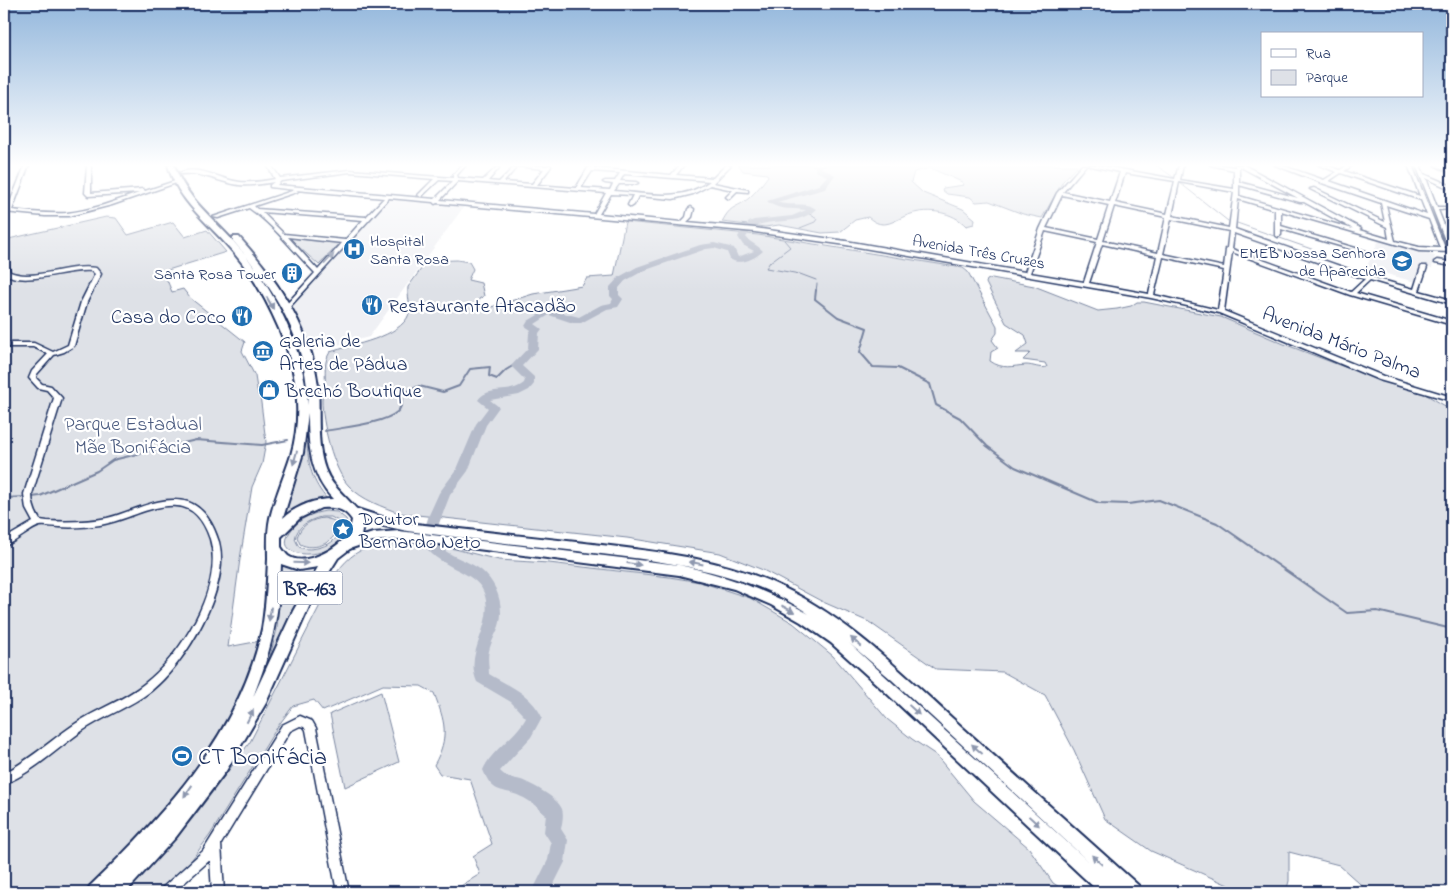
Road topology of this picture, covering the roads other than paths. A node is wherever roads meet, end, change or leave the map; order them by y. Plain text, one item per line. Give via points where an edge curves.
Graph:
1 (97, 207) edge
2 (208, 207) edge
3 (209, 207) edge
4 (247, 207) edge
5 (251, 207) edge
6 (378, 207) edge
7 (490, 207) edge
8 (601, 207) edge
9 (1053, 207) edge
10 (1112, 207) edge
11 (1128, 207) edge
12 (1172, 207) edge
13 (1235, 207) edge
14 (1272, 207) edge
15 (1318, 207) edge
16 (1349, 207) edge
17 (1384, 207) edge
18 (1397, 207) edge
19 (1426, 207) edge
20 (1452, 208) edge
21 (691, 209) dead end
22 (1278, 209) junction
23 (1435, 209) joint
24 (256, 210) junction
25 (6, 211) edge
26 (1170, 215) junction
27 (595, 216) junction
28 (216, 217) junction
29 (1430, 218) junction
30 (367, 219) junction
31 (683, 223) junction
32 (1389, 226) junction
33 (1279, 227) junction
34 (1043, 229) junction
35 (1232, 230) junction
36 (282, 235) junction
37 (1278, 235) dead end
38 (1369, 235) junction
39 (1450, 240) edge
40 (346, 242) junction
41 (1393, 242) junction
42 (1099, 243) junction
43 (1228, 248) junction
44 (1443, 249) junction
45 (1452, 250) edge
46 (1366, 252) dead end
47 (1160, 256) junction
48 (4, 262) edge
49 (1437, 262) dead end
50 (1452, 264) edge
51 (1424, 267) dead end
52 (1225, 269) junction
53 (317, 272) junction
54 (1027, 273) junction
55 (1369, 278) junction
56 (1086, 284) junction
57 (1416, 292) junction
58 (1352, 294) junction
59 (1151, 296) junction
60 (1452, 302) edge
61 (285, 309) junction
62 (1221, 312) junction
63 (1452, 322) edge
64 (4, 346) edge
65 (52, 354) junction
66 (1452, 399) edge
67 (350, 509) junction
68 (38, 522) junction
69 (416, 533) junction
70 (448, 536) junction
71 (274, 542) junction
72 (4, 543) edge
73 (346, 546) junction
74 (333, 556) junction
75 (4, 779) edge
76 (215, 844) junction
77 (96, 892) edge
78 (114, 892) edge
79 (166, 892) edge
80 (218, 892) edge
81 (343, 892) edge
82 (1110, 892) edge
83 (1133, 892) edge

1 - 25 street via 41,215
2 -> 71 highway, BR-163 via 255,276 284,329 295,354 301,380 304,408 297,452 277,516
3 - 28 highway, BR-163
4 - 28 street
5 - 24 street
6 - 30 street
7 - 27 street, Avenida Três Cruzes
8 - 27 street
9 - 34 street
10 - 42 street
11 - 26 street
12 - 26 street
13 - 35 street
14 - 22 street
15 - 38 street
16 - 32 street
17 - 32 street
18 - 29 street
19 - 29 street
20 - 23 street
21 - 31 street
22 - 33 street
22 - 38 street
23 - 39 street
24 - 30 street
24 - 36 street
26 - 35 street
26 - 47 street
27 - 31 street, Avenida Três Cruzes
28 - 61 highway, BR-163 via 247,250
29 - 44 street
30 - 40 street
31 - 54 street, Avenida Três Cruzes via 755,230
32 - 41 street
33 - 37 street
33 - 46 street
34 - 42 street
34 - 54 street
35 - 43 street
35 - 55 street
36 - 40 street
36 - 53 street
38 - 41 street
39 - 45 street
53 -> 40 street
41 - 44 street via 1419,249
42 - 47 street
42 - 56 street
43 - 52 street
43 - 58 street
44 - 45 street
47 - 52 street
47 - 59 street
48 - 65 street via 7,273 15,277 80,267 98,272 84,302 71,346
49 - 50 street
51 - 57 street
52 - 62 street
53 - 61 street
54 - 56 street, Avenida Três Cruzes
55 - 57 street
55 - 58 street
56 - 59 street, Avenida Três Cruzes
57 - 60 street
58 - 63 street
59 - 62 street, Avenida Três Cruzes
61 - 67 highway, BR-163 via 305,350 310,370 318,466 326,483
62 - 66 street, Avenida Mário Palma via 1381,378
64 - 65 street via 34,345
65 - 68 street via 32,378 58,398 28,497
67 - 69 main road
67 - 71 highway via 339,504 321,504 302,510 286,522
67 - 73 highway, BR-163 via 357,516 358,527
68 - 72 street
68 - 75 street via 91,524 164,504 187,506 211,527 218,558 217,571 204,609 190,636 156,681 78,729 22,771
69 - 70 main road
69 - 73 main road via 381,536
70 -> 82 main road via 679,570 708,576 775,601 835,639
83 -> 70 main road via 890,670 843,631 776,589 737,574 678,559
71 -> 74 highway via 282,560 290,563 311,564
71 -> 77 highway, BR-163 via 272,605 267,634 252,683 236,717 202,772 158,829
73 - 74 highway, BR-163
78 -> 74 highway, BR-163 via 192,806 234,746 311,586
76 - 79 street
76 - 80 street
76 - 81 street via 286,728 300,721 311,728

